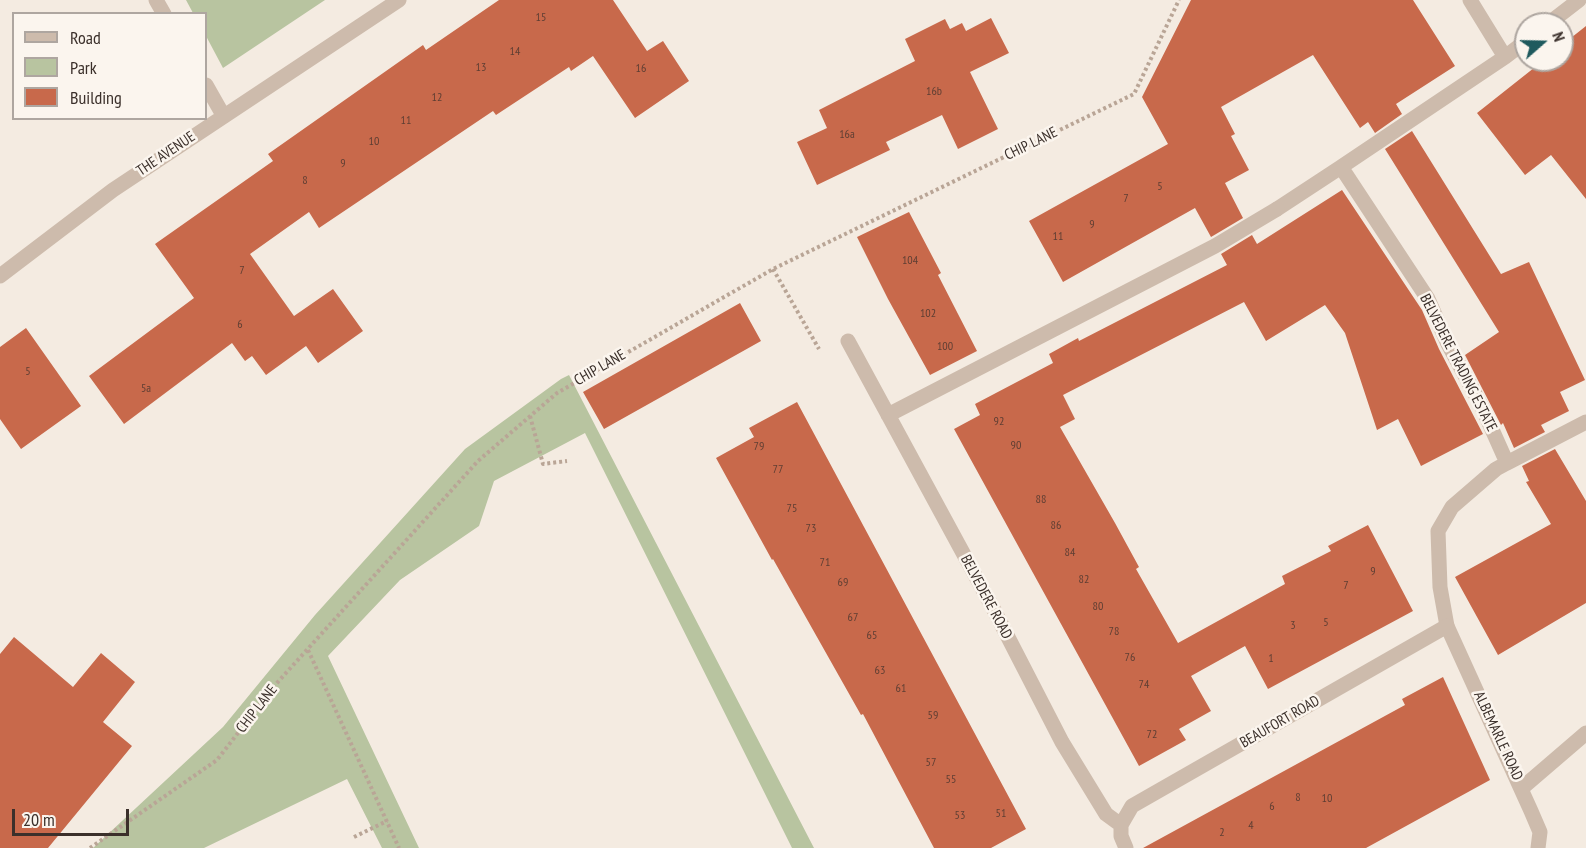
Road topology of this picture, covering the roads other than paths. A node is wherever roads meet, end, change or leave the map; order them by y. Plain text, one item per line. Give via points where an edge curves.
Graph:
1 (399, 0) edge
2 (1470, 0) edge
3 (1579, 0) edge
4 (1564, 12) edge
5 (1514, 50) edge
6 (1505, 57) junction
7 (207, 86) edge
8 (223, 115) junction
9 (1341, 166) junction
10 (0, 276) edge
11 (848, 341) dead end
12 (888, 415) junction
13 (1586, 422) edge
14 (1507, 463) junction
15 (1448, 626) junction
16 (1586, 733) edge
17 (1522, 788) junction
18 (1120, 825) junction
19 (1126, 848) edge
20 (1538, 848) edge

1 - 8 street, THE AVENUE
2 - 6 street
3 - 4 street
5 - 6 street
6 - 9 street
7 - 8 street
8 - 10 street, THE AVENUE via 113,190
9 - 12 street via 1215,246
9 - 14 street, BELVEDERE TRADING ESTATE via 1428,299
11 - 12 street, BELVEDERE ROAD
12 - 18 street, BELVEDERE ROAD via 1062,742 1106,814
13 - 14 street
14 - 15 street via 1452,507 1438,531 1440,587
15 - 17 street, ALBEMARLE ROAD
15 - 18 street, BEAUFORT ROAD via 1132,806
16 - 17 street
17 - 20 street, ALBEMARLE ROAD via 1540,832
18 - 19 street, BELVEDERE ROAD

